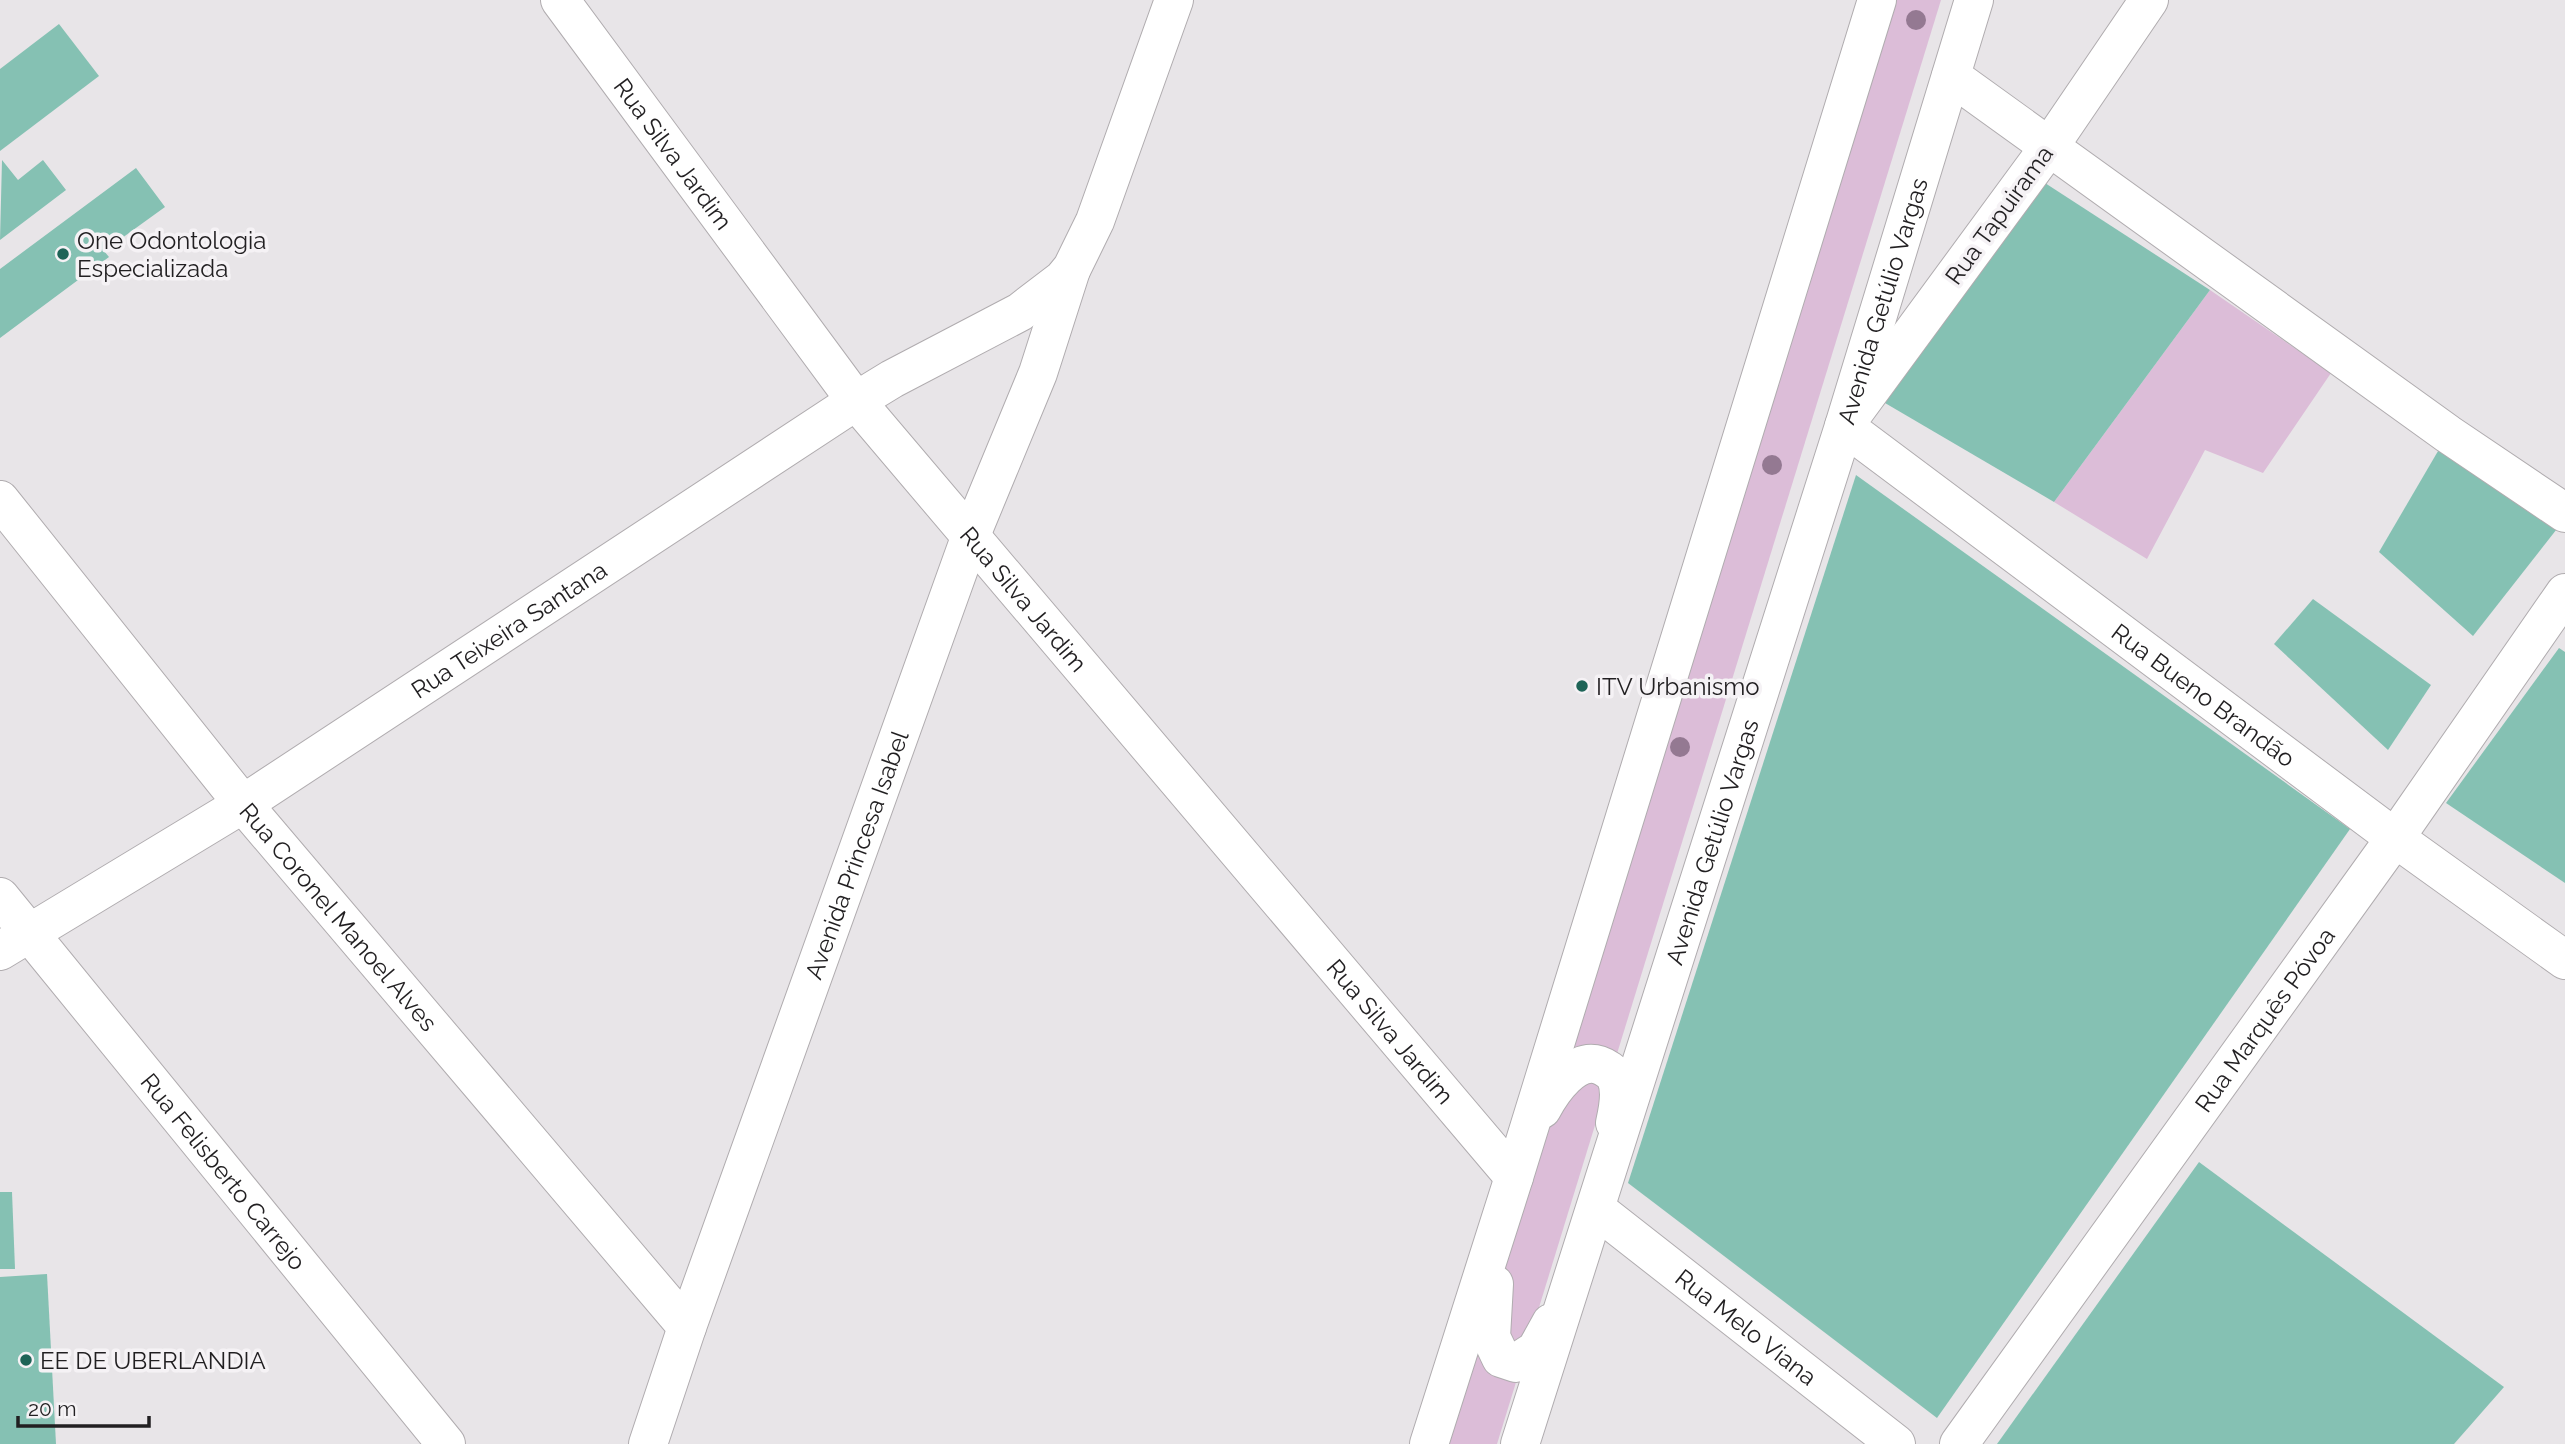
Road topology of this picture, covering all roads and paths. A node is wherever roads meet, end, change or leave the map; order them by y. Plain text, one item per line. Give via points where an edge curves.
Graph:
1 (560, 0) edge
2 (1174, 0) edge
3 (1877, 0) edge
4 (1974, 0) edge
5 (2149, 0) edge
6 (1951, 76) junction
7 (2049, 147) junction
8 (1072, 268) junction
9 (1020, 312) joint
10 (856, 401) junction
11 (1844, 426) junction
12 (0, 500) edge
13 (2565, 513) edge
14 (971, 535) junction
15 (2565, 593) edge
16 (243, 804) junction
17 (2395, 838) junction
18 (0, 897) edge
19 (15, 942) edge
20 (2565, 960) edge
21 (1519, 1163) junction
22 (1609, 1167) junction
23 (1596, 1209) junction
24 (1502, 1216) junction
25 (1570, 1289) junction
26 (687, 1327) junction
27 (446, 1444) edge
28 (648, 1444) edge
29 (1429, 1444) edge
30 (1520, 1444) edge
31 (1896, 1444) edge
32 (1959, 1444) edge

1 - 10 street, Rua Silva Jardim
2 - 8 street, Avenida Princesa Isabel via 1095,221
3 - 21 street
4 - 6 street, Avenida Getúlio Vargas
5 - 7 street, Rua Tapuirama
6 - 7 street
6 - 11 street, Avenida Getúlio Vargas
7 - 11 street, Rua Tapuirama
7 - 13 street
8 - 9 street, Avenida Princesa Isabel via 1053,289
8 - 14 street, Avenida Princesa Isabel via 1038,373
9 - 10 street, Rua Teixeira Santana
10 - 14 street, Rua Silva Jardim
10 - 16 street, Rua Teixeira Santana
11 - 17 street, Rua Bueno Brandão
11 - 22 street, Avenida Getúlio Vargas
12 - 16 street, Rua Coronel Manoel Alves
14 - 21 street, Rua Silva Jardim
14 - 26 street, Avenida Princesa Isabel
15 - 17 street, Rua Marquês Póvoa
16 - 19 street, Rua Teixeira Santana
16 - 26 street, Rua Coronel Manoel Alves
17 - 20 street, Rua Bueno Brandão
17 - 32 street, Rua Marquês Póvoa
18 - 19 street, Rua Felisberto Carrejo
19 - 27 street, Rua Felisberto Carrejo
21 - 22 street via 1546,1101 1582,1063 1594,1063 1616,1078 1618,1089
21 - 24 street
22 - 23 street, Avenida Getúlio Vargas
23 - 25 street, Avenida Getúlio Vargas
23 - 31 street, Rua Melo Viana
24 - 25 street via 1491,1337 1501,1358 1516,1363 1536,1350
24 - 29 street
25 - 30 street, Avenida Getúlio Vargas
26 - 28 street, Avenida Princesa Isabel

